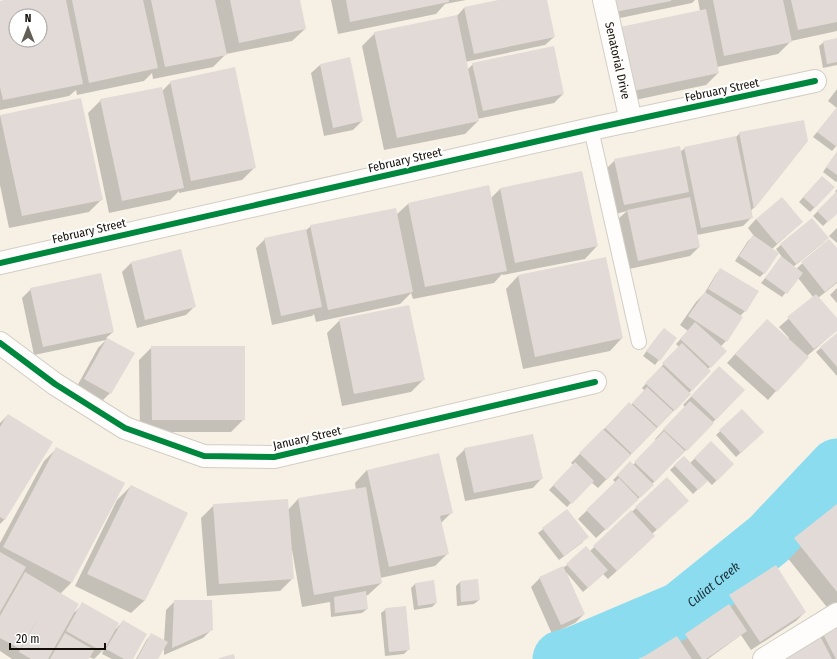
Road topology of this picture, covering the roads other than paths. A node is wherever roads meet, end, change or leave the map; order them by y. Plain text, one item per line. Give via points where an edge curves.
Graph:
1 (604, 0) edge
2 (816, 81) dead end
3 (632, 121) junction
4 (591, 129) junction
5 (0, 263) edge
6 (0, 342) edge
7 (639, 342) dead end
8 (595, 382) dead end
9 (837, 614) edge
10 (764, 659) edge

1 - 3 street, Senatorial Drive
2 - 3 street, February Street
3 - 4 street, February Street
4 - 5 street, February Street
4 - 7 lane
6 - 8 street, January Street via 55,384 125,428 204,456 274,458
9 - 10 street

